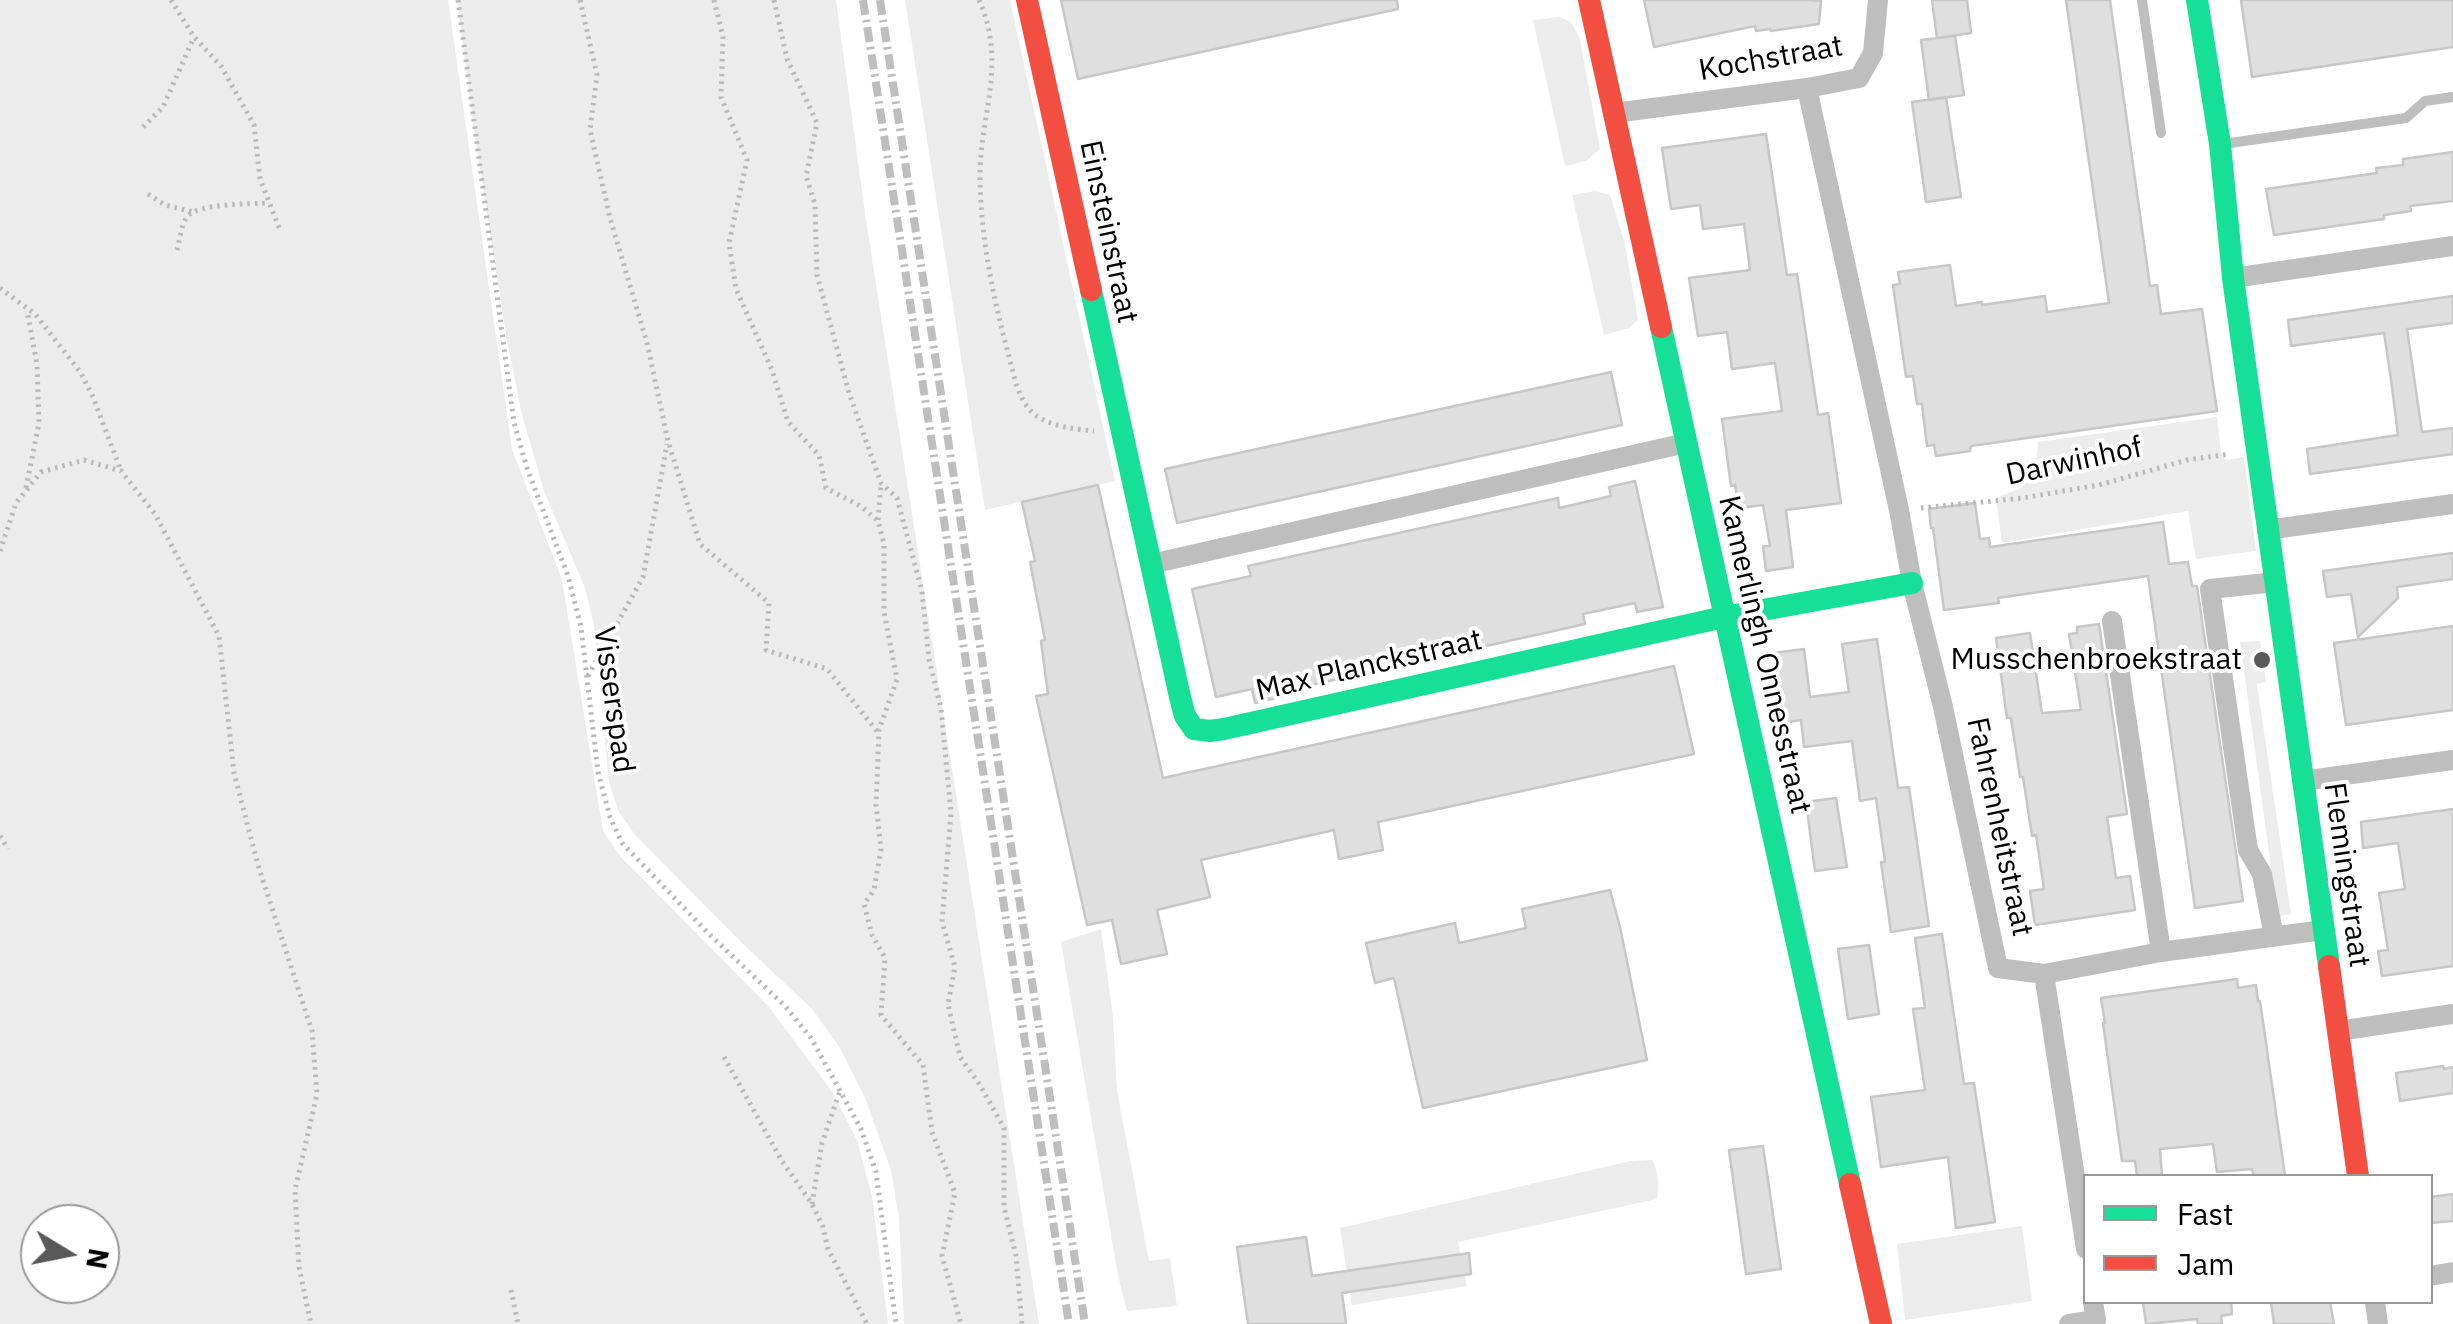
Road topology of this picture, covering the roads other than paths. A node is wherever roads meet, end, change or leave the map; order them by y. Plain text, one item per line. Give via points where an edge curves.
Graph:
1 (1027, 0) edge
2 (1589, 0) edge
3 (1878, 0) edge
4 (2142, 0) edge
5 (2198, 0) edge
6 (1807, 88) junction
7 (2453, 97) edge
8 (1614, 113) junction
9 (2160, 133) dead end
10 (2220, 144) junction
11 (2453, 246) edge
12 (2233, 278) junction
13 (1686, 443) junction
14 (1131, 476) joint
15 (2453, 504) edge
16 (2267, 530) junction
17 (1151, 564) junction
18 (2276, 582) junction
19 (1912, 583) junction
20 (1724, 617) junction
21 (2112, 621) dead end
22 (2453, 760) edge
23 (2302, 781) junction
24 (2323, 930) junction
25 (2274, 937) junction
26 (2161, 952) junction
27 (2044, 974) junction
28 (2453, 1014) edge
29 (2338, 1030) junction
30 (2358, 1174) edge
31 (2083, 1229) edge
32 (2094, 1304) edge
33 (1881, 1324) edge
34 (2068, 1324) edge

1 - 14 street, Einsteinstraat
2 - 8 street, Kamerlingh Onnesstraat
3 - 6 street, Kochstraat via 1873,53 1858,78
4 - 9 lane
5 - 10 street, Flemingstraat
6 - 8 street, Kochstraat
6 - 19 street, Fahrenheitstraat
7 - 10 lane via 2425,101 2406,118
8 - 13 street, Kamerlingh Onnesstraat
10 - 12 street, Flemingstraat
11 - 12 street
12 - 16 street, Flemingstraat
13 - 17 street
13 - 20 street, Kamerlingh Onnesstraat
14 - 17 street, Max Planckstraat
15 - 16 street
16 - 18 street, Flemingstraat
17 - 20 street, Max Planckstraat via 1185,716 1202,731
18 - 23 street, Flemingstraat
18 - 25 street via 2210,589 2248,850 2262,874
19 - 20 street
19 - 27 street, Fahrenheitstraat via 1998,968
20 - 33 street, Kamerlingh Onnesstraat
21 - 26 street
22 - 23 street
23 - 24 street, Flemingstraat
24 - 25 street
24 - 29 street, Flemingstraat
25 - 26 street
26 - 27 street
27 - 31 street, Fahrenheitstraat
28 - 29 street
29 - 30 street, Flemingstraat
32 - 34 street via 2096,1320

